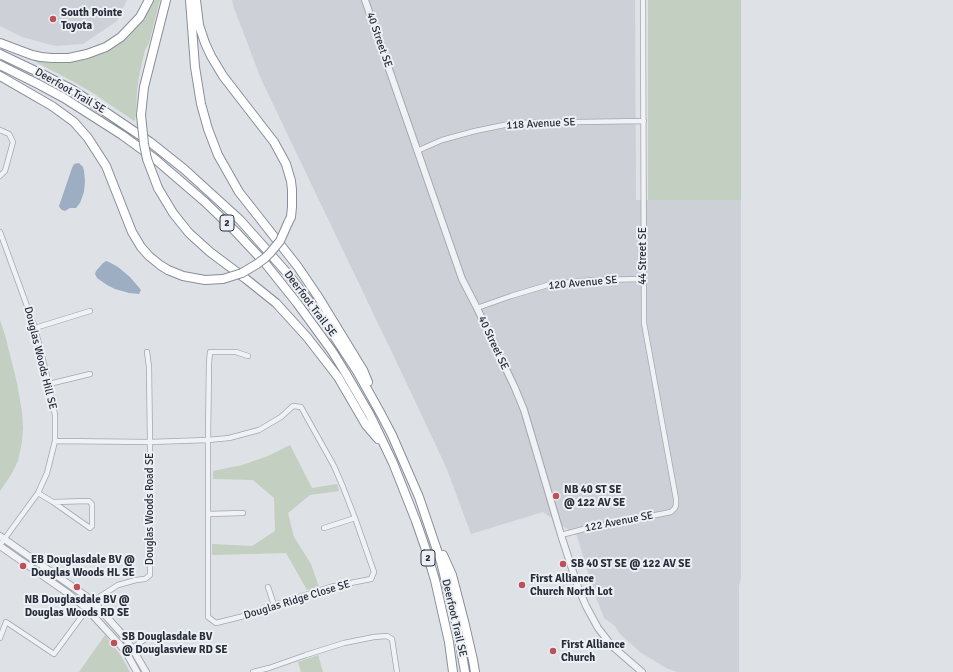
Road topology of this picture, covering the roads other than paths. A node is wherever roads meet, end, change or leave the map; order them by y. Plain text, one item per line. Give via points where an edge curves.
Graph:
1 (150, 0) edge
2 (166, 0) edge
3 (190, 0) edge
4 (196, 0) edge
5 (365, 0) edge
6 (643, 0) edge
7 (0, 43) edge
8 (0, 54) edge
9 (0, 65) edge
10 (0, 76) edge
11 (644, 120) junction
12 (0, 130) edge
13 (417, 151) junction
14 (0, 176) edge
15 (0, 232) edge
16 (643, 279) junction
17 (477, 308) junction
18 (90, 311) dead end
19 (35, 328) junction
20 (147, 352) dead end
21 (248, 356) dead end
22 (90, 374) dead end
23 (49, 384) junction
24 (381, 414) junction
25 (208, 440) junction
26 (55, 441) junction
27 (150, 442) junction
28 (386, 449) junction
29 (38, 493) junction
30 (53, 502) junction
31 (675, 508) joint
32 (244, 513) dead end
33 (208, 514) junction
34 (426, 517) junction
35 (355, 518) junction
36 (324, 528) dead end
37 (561, 535) junction
38 (2, 537) edge
39 (0, 545) edge
40 (268, 587) dead end
41 (94, 601) junction
42 (274, 605) junction
43 (87, 609) junction
44 (148, 637) dead end
45 (0, 638) edge
46 (132, 648) junction
47 (126, 652) junction
48 (269, 670) edge
49 (137, 672) edge
50 (146, 672) edge
51 (253, 672) edge
52 (397, 672) edge
53 (453, 672) edge
54 (465, 672) edge
55 (475, 672) edge
56 (642, 672) edge

1 - 7 highway via 140,17 120,37 106,47 87,54 69,58 41,57
2 - 28 highway, bridge via 144,87 141,115 147,159 158,188 189,233 276,304 307,337 338,377 366,424
3 - 24 highway via 194,62 201,104 218,155 239,192 319,298 363,370
4 - 10 highway, bridge via 199,25 211,56 223,76 274,142 286,164 291,181 291,217 280,241 257,264 231,277 206,280 183,276 168,270 149,256 132,232 106,166 84,134 74,122 52,106
5 - 13 street, 40 Street SE
6 - 11 street, 44 Street SE
8 - 24 highway, Deerfoot Trail SE / 2 via 72,90 128,127 184,169 226,207 288,274 323,319
9 - 28 highway, Deerfoot Trail SE / 2 via 64,98 122,135 205,202 265,263 315,326 370,415
11 - 13 street, 118 Avenue SE via 514,123 442,140
11 - 16 street, 44 Street SE
12 - 14 street via 9,134 13,142 5,171
13 - 17 street, 40 Street SE via 462,279
15 - 19 street, Douglas Woods Hill SE
16 - 17 street, 120 Avenue SE via 551,284
16 - 31 street, 44 Street SE via 644,322 676,499
17 - 37 street, 40 Street SE via 524,410
18 - 19 street
19 - 23 street, Douglas Woods Hill SE
20 - 27 street
21 - 25 street via 236,352 210,352
22 - 23 street
23 - 26 street, Douglas Woods Hill SE via 55,414
24 - 34 highway, Deerfoot Trail SE / 2
25 - 27 street, Douglas Ridge Close SE
25 - 33 street, Douglas Ridge Close SE
25 - 35 street, Douglas Ridge Close SE via 259,430 281,417 293,406 301,407 334,466
26 - 27 street, Douglas Ridge Close SE
26 - 29 street, Douglas Woods Hill SE via 47,473
27 - 41 street, Douglas Woods Road SE via 150,575 145,579 118,585
28 - 53 highway, Deerfoot Trail SE / 2 via 408,499 425,548 449,642
29 - 30 street
29 - 38 street, Douglas Woods Hill SE
30 - 30 street via 90,528 92,526 92,504 89,501
31 - 37 street, 122 Avenue SE via 671,512
32 - 33 street
33 - 42 street, Douglas Ridge Close SE via 208,618 216,623
34 - 54 highway, Deerfoot Trail SE / 2 via 443,569
34 - 55 highway via 452,575
35 - 36 street
35 - 42 street, Douglas Ridge Close SE via 374,572 371,579
37 - 56 street, 40 Street SE via 578,587 598,628 612,646
38 - 39 street, Douglas Woods Hill SE
38 - 41 street
39 - 43 street
40 - 42 street
41 - 43 street, Douglas Woods Road SE
41 - 46 street
43 - 45 street, Douglas Woods Road SE via 54,654 6,622
43 - 47 street
44 - 46 street
46 - 47 street
46 - 50 street
47 - 49 street
48 - 51 street
48 - 52 street via 344,643 387,636 392,640

